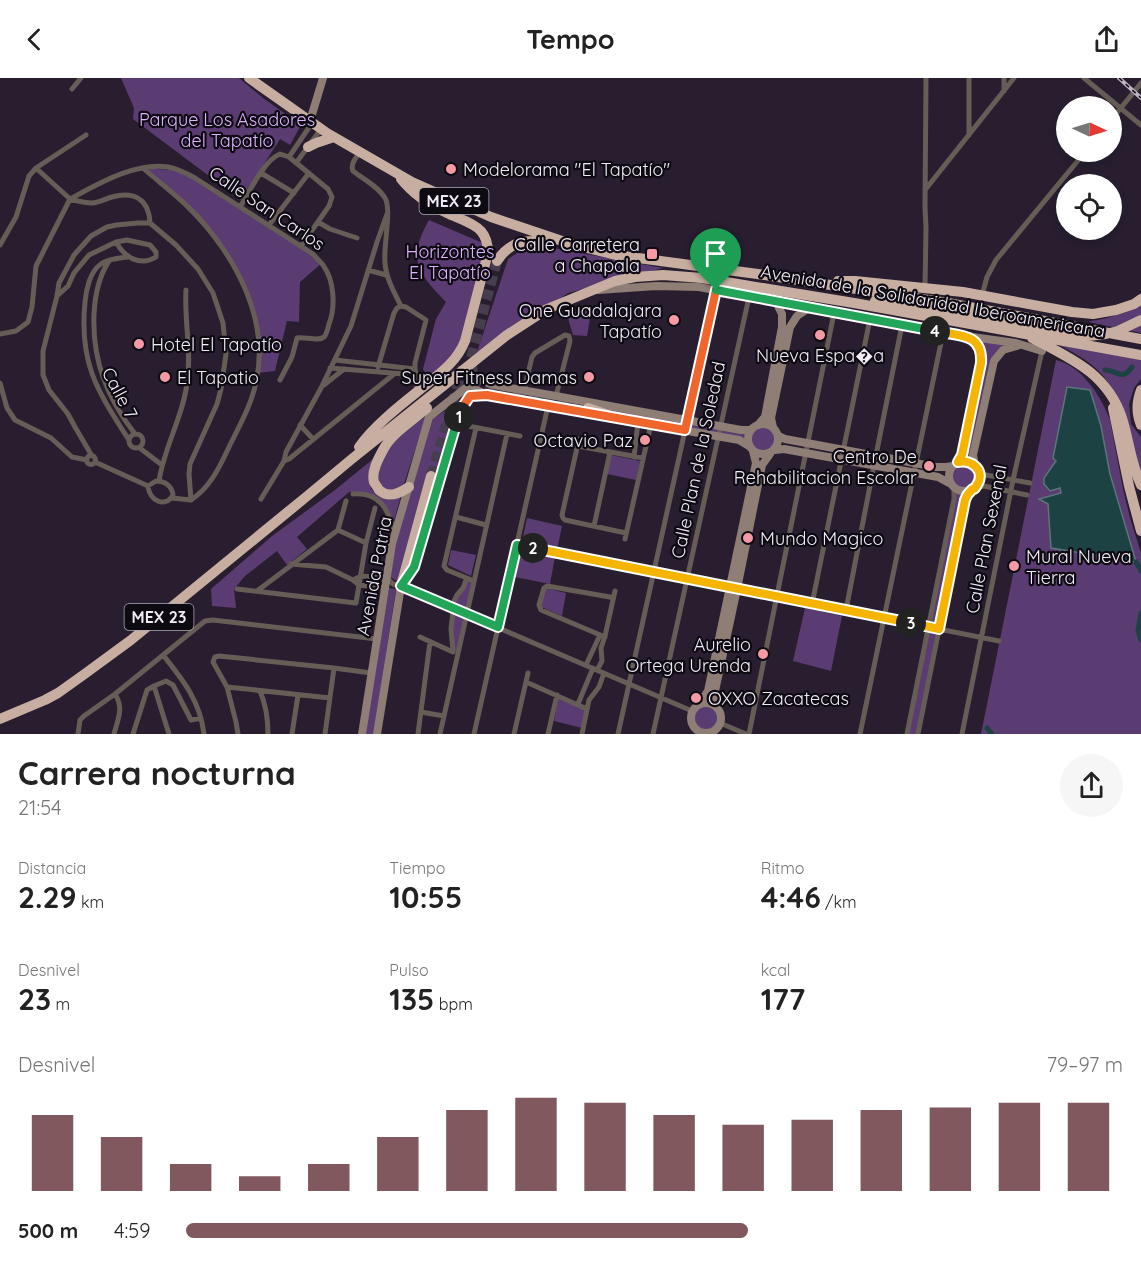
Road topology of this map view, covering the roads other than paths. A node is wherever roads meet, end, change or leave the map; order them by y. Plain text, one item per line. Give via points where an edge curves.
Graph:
1 (81, 78) edge
2 (249, 78) edge
3 (323, 78) edge
4 (926, 78) edge
5 (969, 78) edge
6 (1004, 78) edge
7 (1014, 78) edge
8 (1084, 78) edge
9 (1140, 84) edge
10 (72, 89) dead end
11 (1004, 91) junction
12 (1106, 96) edge
13 (1122, 107) edge
14 (1122, 109) edge
15 (314, 124) junction
16 (1141, 125) edge
17 (86, 135) dead end
18 (969, 135) junction
19 (334, 137) junction
20 (308, 147) junction
21 (360, 152) junction
22 (289, 157) junction
23 (1077, 162) edge
24 (296, 163) junction
25 (36, 168) junction
26 (143, 168) junction
27 (261, 173) junction
28 (309, 173) junction
29 (397, 174) junction
30 (925, 190) junction
31 (432, 191) junction
32 (294, 193) junction
33 (70, 199) junction
34 (240, 207) junction
35 (387, 214) junction
36 (318, 222) junction
37 (150, 224) junction
38 (268, 225) junction
39 (357, 238) dead end
40 (116, 242) junction
41 (377, 242) junction
42 (0, 245) edge
43 (384, 245) junction
44 (301, 246) junction
45 (594, 250) junction
46 (128, 256) junction
47 (109, 261) junction
48 (368, 270) junction
49 (386, 274) junction
50 (806, 281) junction
51 (925, 288) junction
52 (186, 290) dead end
53 (716, 290) junction
54 (588, 291) junction
55 (982, 295) junction
56 (57, 296) junction
57 (749, 297) junction
58 (1141, 299) edge
59 (1011, 301) junction
60 (776, 302) junction
61 (401, 306) junction
62 (810, 308) junction
63 (834, 313) junction
64 (870, 320) junction
65 (1141, 320) edge
66 (903, 325) junction
67 (1069, 325) junction
68 (1023, 329) junction
69 (943, 333) junction
70 (0, 334) edge
71 (969, 336) junction
72 (1141, 339) edge
73 (1036, 349) junction
74 (1141, 355) edge
75 (480, 357) junction
76 (1072, 359) junction
77 (335, 360) junction
78 (378, 365) junction
79 (330, 368) junction
80 (344, 369) junction
81 (378, 372) junction
82 (415, 372) junction
83 (394, 374) junction
84 (479, 379) junction
85 (280, 380) dead end
86 (430, 382) junction
87 (0, 383) edge
88 (447, 383) junction
89 (321, 388) junction
90 (524, 390) junction
91 (1141, 390) edge
92 (417, 392) junction
93 (487, 395) junction
94 (556, 396) junction
95 (1111, 396) junction
96 (548, 406) junction
97 (588, 408) tunnel mouth
98 (617, 418) junction
99 (687, 420) junction
100 (638, 422) junction
101 (651, 424) junction
102 (758, 424) junction
103 (300, 425) junction
104 (1141, 425) edge
105 (468, 426) dead end
106 (721, 426) junction
107 (773, 427) junction
108 (476, 428) junction
109 (685, 430) junction
110 (751, 430) junction
111 (135, 434) junction
112 (507, 434) junction
113 (520, 436) dead end
114 (718, 436) junction
115 (778, 436) junction
116 (579, 439) dead end
117 (129, 440) junction
118 (313, 440) junction
119 (807, 443) junction
120 (578, 446) junction
121 (140, 447) junction
122 (751, 448) junction
123 (844, 450) junction
124 (610, 452) junction
125 (772, 452) junction
126 (805, 453) junction
127 (876, 455) junction
128 (634, 457) junction
129 (90, 458) junction
130 (353, 458) junction
131 (643, 459) junction
132 (842, 459) junction
133 (284, 461) junction
134 (916, 463) junction
135 (956, 464) junction
136 (162, 465) junction
137 (874, 465) junction
138 (977, 469) junction
139 (914, 472) junction
140 (431, 476) tunnel mouth
141 (1013, 480) junction
142 (159, 481) junction
143 (1030, 483) dead end
144 (1141, 485) edge
145 (148, 486) junction
146 (952, 486) junction
147 (409, 487) junction
148 (973, 489) junction
149 (1010, 492) junction
150 (353, 494) dead end
151 (1028, 495) dead end
152 (172, 498) junction
153 (191, 500) junction
154 (261, 500) dead end
155 (346, 501) dead end
156 (375, 508) dead end
157 (456, 517) junction
158 (486, 525) junction
159 (594, 526) junction
160 (338, 530) junction
161 (1141, 531) edge
162 (395, 534) junction
163 (366, 543) junction
164 (517, 545) junction
165 (291, 564) junction
166 (653, 572) junction
167 (361, 576) junction
168 (467, 578) junction
169 (687, 579) junction
170 (353, 580) junction
171 (474, 581) junction
172 (392, 584) junction
173 (359, 585) junction
174 (734, 588) junction
175 (237, 589) dead end
176 (256, 591) junction
177 (615, 591) dead end
178 (776, 596) junction
179 (613, 598) junction
180 (812, 604) junction
181 (454, 609) junction
182 (846, 610) junction
183 (466, 614) junction
184 (884, 618) junction
185 (498, 627) junction
186 (928, 627) junction
187 (939, 629) junction
188 (602, 636) junction
189 (420, 637) dead end
190 (982, 637) junction
191 (377, 639) junction
192 (999, 640) dead end
193 (430, 642) junction
194 (455, 652) junction
195 (163, 655) junction
196 (586, 665) junction
197 (334, 668) junction
198 (595, 669) junction
199 (371, 673) junction
200 (528, 673) dead end
201 (604, 673) junction
202 (526, 682) junction
203 (629, 684) junction
204 (154, 686) junction
205 (227, 687) junction
206 (260, 691) junction
207 (115, 694) junction
208 (298, 695) junction
209 (557, 695) junction
210 (661, 697) junction
211 (330, 698) junction
212 (699, 704) junction
213 (578, 705) junction
214 (717, 707) junction
215 (587, 709) junction
216 (692, 711) junction
217 (421, 712) junction
218 (444, 716) junction
219 (0, 718) edge
220 (201, 718) junction
221 (364, 721) junction
222 (379, 723) junction
223 (720, 723) junction
224 (694, 730) edge
225 (710, 733) edge
226 (78, 734) edge
227 (114, 734) edge
228 (134, 734) edge
229 (169, 734) edge
230 (204, 734) edge
231 (238, 734) edge
232 (268, 734) edge
233 (292, 734) edge
234 (325, 734) edge
235 (362, 734) edge
236 (377, 734) edge
237 (418, 734) edge
238 (440, 734) edge
239 (474, 734) edge
240 (514, 734) edge
241 (548, 734) edge
242 (582, 734) edge
243 (618, 734) edge
244 (653, 734) edge
245 (747, 734) edge
246 (860, 734) edge
247 (907, 734) edge
248 (918, 734) edge
249 (962, 734) edge

1 - 10 street
2 - 15 highway, Avenida de la Solidaridad Iberoamericana / MEX 23
3 - 15 street
4 - 30 street
5 - 18 street
6 - 11 street
7 - 11 street
8 - 12 street
9 - 13 street
11 - 18 street
14 - 16 street
15 - 19 highway, Avenida de la Solidaridad Iberoamericana / MEX 23
15 - 20 street
15 - 22 street
17 - 25 street
18 - 30 street
19 - 20 highway
19 - 21 highway, Avenida de la Solidaridad Iberoamericana / MEX 23
20 - 24 street
21 - 29 highway, Avenida de la Solidaridad Iberoamericana / MEX 23
21 - 35 street via 351,168 385,198
22 - 24 street
22 - 27 street via 276,155
23 - 55 street via 996,260
24 - 28 street
25 - 33 street
25 - 42 street via 28,176 16,217
26 - 33 street, Calle San Carlos via 104,180
26 - 34 street, Calle San Carlos via 157,166 182,171
26 - 153 street via 196,215 231,260 243,284 258,336 257,380 247,411 211,483
27 - 32 street
27 - 34 street
28 - 32 street
28 - 36 street via 332,196
29 - 31 highway, Avenida de la Solidaridad Iberoamericana / MEX 23
29 - 86 highway via 425,201 478,228 488,245 462,347 448,367
30 - 51 street
31 - 45 highway, Avenida de la Solidaridad Iberoamericana / MEX 23 via 497,219
31 - 45 highway via 486,227 494,244 495,259 529,240
32 - 38 street
33 - 37 street via 96,202 125,195 140,198
33 - 70 street via 36,266 28,322 16,331
34 - 38 street, Calle San Carlos
35 - 41 street
35 - 43 street
36 - 39 street
36 - 44 street
37 - 56 street via 116,225 91,236 67,266
37 - 153 street via 176,245 207,281 223,323 226,354 221,389 190,464
38 - 44 street, Calle San Carlos
40 - 46 street
40 - 46 street via 128,240 150,245 156,252 156,257 149,261
40 - 56 street via 89,255
41 - 43 street
41 - 48 street
43 - 49 street
44 - 85 street, Calle San Carlos via 313,254 329,275 333,315 323,338 297,338
45 - 50 highway, Avenida de la Solidaridad Iberoamericana / MEX 23
46 - 47 street
47 - 111 street, Calle 7 via 96,293 95,346 107,388
47 - 117 street, Calle 7 via 98,267 86,295 85,344 94,382
48 - 49 street
48 - 77 street via 351,326
49 - 61 street
50 - 51 highway
50 - 67 highway, Avenida de la Solidaridad Iberoamericana / MEX 23
51 - 55 highway
52 - 136 street via 187,384
53 - 54 street via 656,286
53 - 57 street
53 - 99 street
54 - 68 highway, Avenida de la Solidaridad Iberoamericana / MEX 23 via 624,279 676,275 854,303 912,305 968,314
54 - 75 highway, Avenida de la Solidaridad Iberoamericana / MEX 23 via 546,309
55 - 59 highway
56 - 129 street via 43,351 44,375
57 - 60 street
57 - 106 street, Calle Plan de la Soledad
58 - 59 highway via 1116,310 1093,314
59 - 67 highway
60 - 62 street
60 - 102 street via 782,314 782,327 765,417
61 - 78 street via 394,313
61 - 82 street via 426,320
62 - 63 street
62 - 107 street via 797,316 790,327 771,418
63 - 64 street
63 - 119 street
64 - 66 street
64 - 123 street
65 - 68 highway via 1106,334 1088,336
66 - 69 street
66 - 127 street
67 - 72 highway, Avenida de la Solidaridad Iberoamericana / MEX 23
68 - 74 highway, Avenida de la Solidaridad Iberoamericana
68 - 76 highway
69 - 71 street
69 - 134 street
71 - 73 street
71 - 135 street via 977,345 981,360 962,455
73 - 76 highway
73 - 138 street via 1016,345 999,353 994,361 974,455
73 - 141 street, Calle Plan Sexenal
75 - 86 highway
75 - 88 highway, Avenida de la Solidaridad Iberoamericana / MEX 23
76 - 95 highway via 1093,373
77 - 78 street
77 - 79 street
78 - 81 street
78 - 82 street
79 - 80 street
79 - 89 street
80 - 81 street
80 - 89 street
81 - 83 street
82 - 83 street
82 - 92 street
83 - 118 street
84 - 90 street
84 - 93 street via 474,383 475,389
84 - 147 street, Avenida Patria via 429,417
86 - 92 highway
87 - 129 street via 15,420 51,438 72,457
88 - 130 highway, Avenida de la Solidaridad Iberoamericana / MEX 23
88 - 147 highway via 433,402 398,431 377,463 374,482 380,491 393,495
89 - 103 street
90 - 94 street
90 - 94 street via 535,353 567,335 570,341
91 - 104 highway via 1137,409
92 - 130 highway via 371,432
93 - 96 street
93 - 172 street, Avenida Patria via 470,396 462,408 414,567
94 - 99 street
95 - 144 highway via 1122,418
95 - 161 highway
96 - 98 street
96 - 164 street
97 - 98 highway
98 - 100 street
99 - 106 street
99 - 109 street
100 - 101 street
100 - 128 street
101 - 109 street
101 - 131 street
102 - 107 street
102 - 110 street
103 - 118 street
103 - 133 street
105 - 108 street
106 - 110 street
106 - 114 street, Calle Plan de la Soledad
107 - 115 street
108 - 112 street
108 - 157 street
109 - 114 street
109 - 166 street
110 - 122 street
111 - 117 street
111 - 121 street via 141,436
112 - 113 street
112 - 158 street
114 - 122 street via 739,440
114 - 169 street, Calle Plan de la Soledad
115 - 119 street
115 - 125 street via 778,446
116 - 120 street
117 - 121 street via 133,448
118 - 133 street
119 - 123 street
119 - 126 street
120 - 124 street
120 - 159 street via 562,515 565,520
121 - 136 street
122 - 125 street via 761,455
122 - 174 street via 756,463
123 - 127 street
123 - 132 street
124 - 128 street
124 - 159 street
125 - 126 street via 784,449
125 - 174 street via 762,465
126 - 132 street
126 - 178 street
127 - 134 street
128 - 131 street
129 - 145 street
130 - 219 highway, Avenida de la Solidaridad Iberoamericana / MEX 23 via 87,674 45,700
131 - 159 street via 625,536
132 - 137 street
132 - 180 street
133 - 154 street
134 - 135 street via 939,467
134 - 139 street
135 - 138 street via 966,461
135 - 146 street via 949,474
136 - 142 street
137 - 139 street
137 - 182 street
138 - 141 street via 986,475
138 - 148 street via 980,477
139 - 146 street via 938,477
139 - 184 street
140 - 172 highway
141 - 143 street
141 - 149 street, Calle Plan Sexenal
142 - 145 street
142 - 152 street via 170,487
145 - 152 street via 156,500 166,502
146 - 148 street via 962,492
146 - 186 street via 954,500
147 - 162 street, Avenida Patria
148 - 149 street via 984,486
148 - 187 street via 965,500
149 - 151 street
149 - 190 street, Calle Plan Sexenal
150 - 162 street via 373,496 386,507
152 - 153 street
155 - 160 street
156 - 163 street
157 - 158 street
157 - 168 street via 444,568
158 - 171 street
160 - 163 street
160 - 165 street
162 - 172 street, Avenida Patria
163 - 167 street
164 - 166 street
164 - 185 street
165 - 170 street via 326,567
165 - 176 street
166 - 169 street
166 - 203 street
167 - 170 street
167 - 172 street
167 - 173 street
168 - 171 street
168 - 181 street via 454,601
169 - 174 street
169 - 210 street, Calle Plan de la Soledad
170 - 173 street
171 - 183 street
172 - 173 street
172 - 181 street
172 - 191 street, Avenida Patria
172 - 222 street, Avenida Patria
173 - 176 street via 356,603
174 - 178 street
174 - 212 street via 708,691
174 - 214 street via 715,691
175 - 176 street
177 - 179 street
178 - 180 street
178 - 245 street
179 - 188 street
179 - 188 street via 545,586 539,605
180 - 182 street
181 - 183 street
181 - 194 street via 451,629
182 - 184 street
183 - 185 street
183 - 194 street
184 - 186 street
184 - 246 street
185 - 196 street
185 - 239 street
186 - 187 street
186 - 247 street
187 - 190 street
187 - 248 street
188 - 196 street
188 - 198 street via 602,661
189 - 193 street
190 - 192 street
190 - 249 street, Calle Plan Sexenal
191 - 195 street via 213,620 205,621
191 - 199 street, Avenida Patria
193 - 194 street
193 - 217 street
194 - 218 street
195 - 207 street
195 - 220 street via 186,684
196 - 198 street
197 - 199 street
197 - 205 street via 215,657 214,665
197 - 211 street
198 - 201 street
198 - 213 street
199 - 221 street, Avenida Patria
200 - 202 street
201 - 203 street
201 - 215 street
202 - 209 street
202 - 240 street
203 - 210 street
203 - 243 street
204 - 220 street via 170,682 191,720
204 - 228 street via 144,696
204 - 229 street
205 - 206 street
205 - 231 street
206 - 208 street
206 - 232 street via 268,717
207 - 226 street via 80,720
207 - 227 street via 121,707
208 - 211 street
208 - 233 street
209 - 213 street
209 - 241 street
210 - 216 street
210 - 244 street, Calle Plan de la Soledad
211 - 234 street
212 - 214 street via 709,702
212 - 216 street
213 - 215 street
214 - 223 street
215 - 242 street
216 - 224 street
217 - 218 street
217 - 237 street
218 - 238 street
220 - 230 street
221 - 222 street
221 - 235 street, Avenida Patria
222 - 236 street, Avenida Patria
223 - 225 street
223 - 245 street
224 - 225 street

